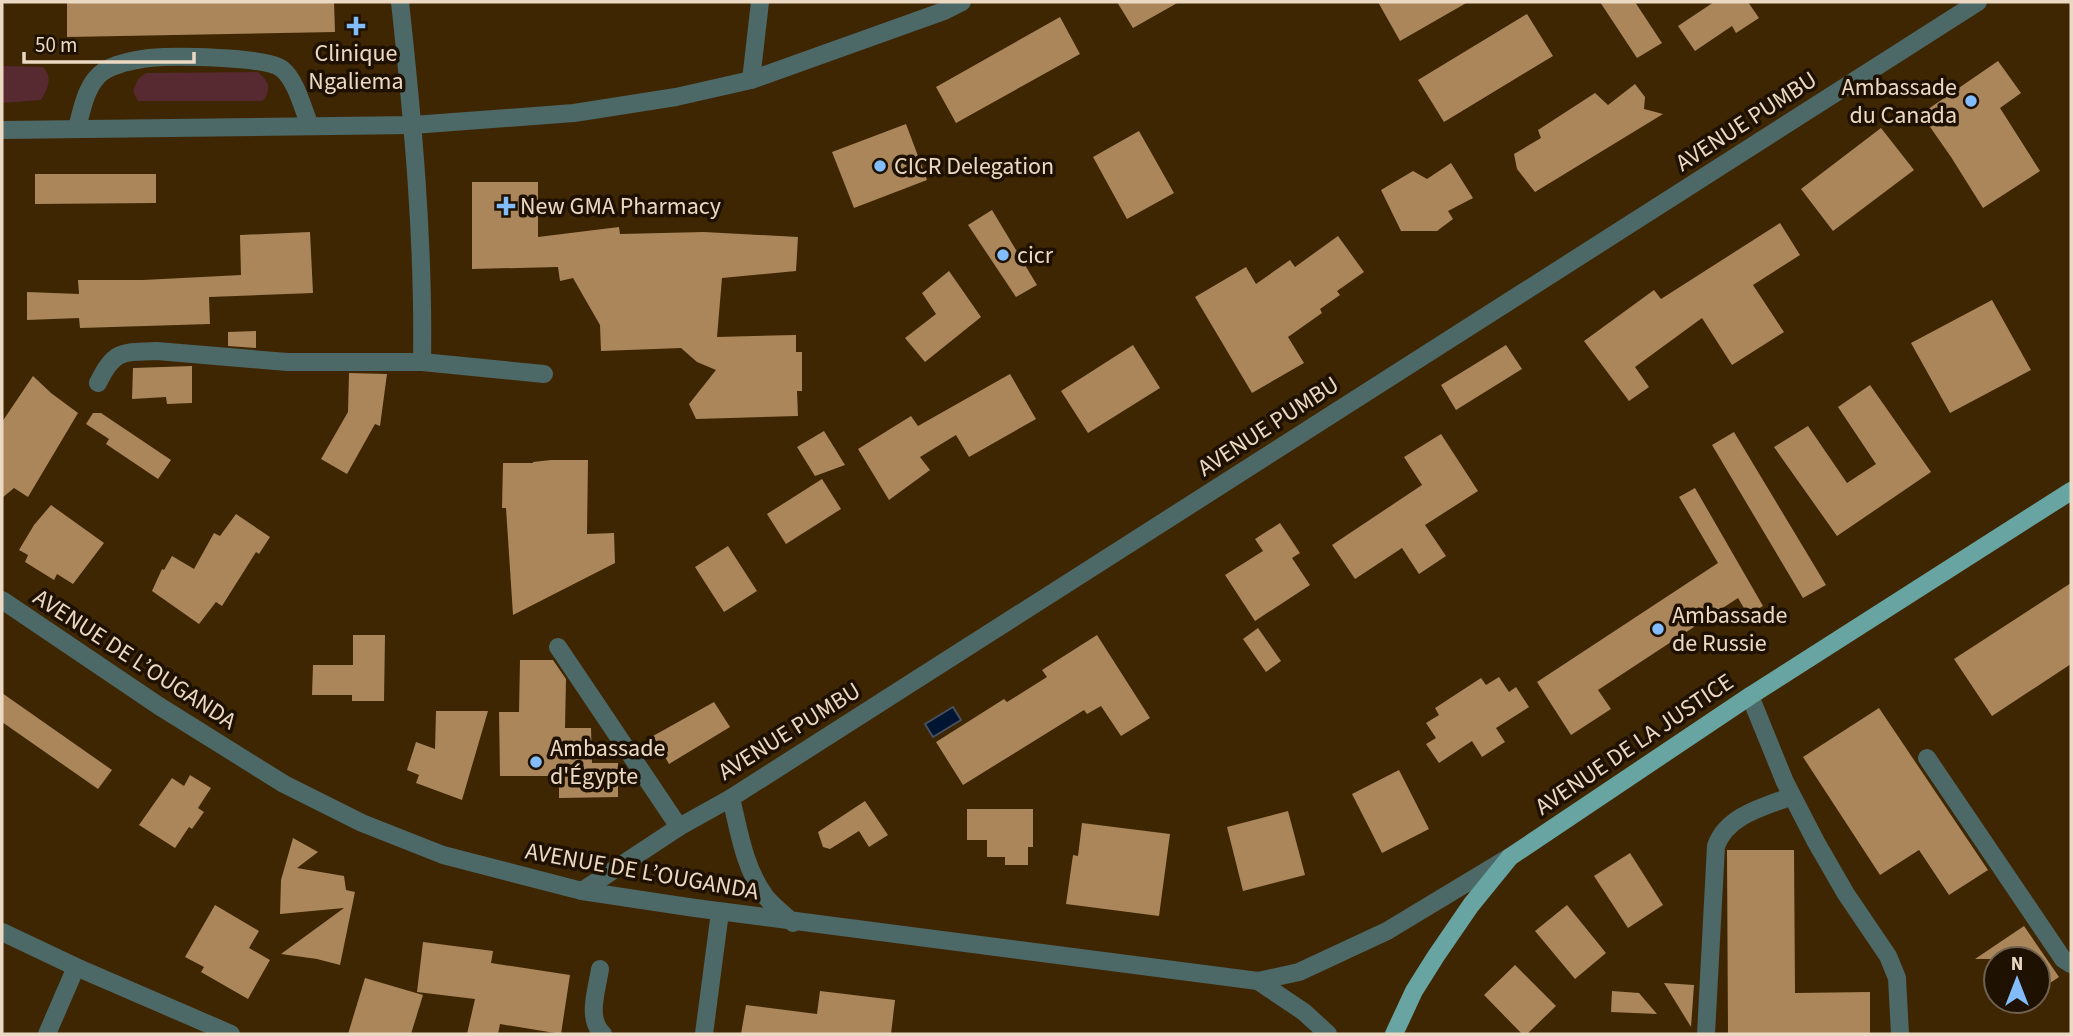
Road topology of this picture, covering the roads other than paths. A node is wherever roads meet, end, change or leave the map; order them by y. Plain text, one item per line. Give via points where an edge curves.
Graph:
1 (400, 2) edge
2 (760, 2) edge
3 (962, 2) edge
4 (1979, 2) edge
5 (751, 80) junction
6 (413, 125) junction
7 (310, 126) junction
8 (77, 128) junction
9 (2, 130) edge
10 (422, 362) junction
11 (544, 374) dead end
12 (98, 383) dead end
13 (2071, 491) edge
14 (2, 600) edge
15 (558, 647) dead end
16 (1750, 696) junction
17 (1927, 758) dead end
18 (1792, 796) junction
19 (731, 798) junction
20 (679, 827) junction
21 (1510, 857) junction
22 (582, 891) junction
23 (720, 912) junction
24 (793, 923) junction
25 (2, 932) edge
26 (2071, 964) edge
27 (76, 967) junction
28 (600, 969) dead end
29 (1258, 981) junction
30 (47, 1034) edge
31 (231, 1034) edge
32 (603, 1034) edge
33 (704, 1034) edge
34 (1328, 1034) edge
35 (1394, 1034) edge
36 (1706, 1034) edge
37 (1900, 1034) edge

1 - 6 street
2 - 5 street
3 - 5 street
4 - 19 street, AVENUE PUMBU
5 - 6 street via 574,113
6 - 7 street
6 - 10 street
7 - 8 street
7 - 8 street via 281,68 258,60 151,58 121,63 101,73 88,93
8 - 9 street
10 - 11 street
10 - 12 street via 286,362 136,351 121,353 108,363
13 - 16 main road, AVENUE DE LA JUSTICE
14 - 22 street, AVENUE DE L’OUGANDA via 284,784 362,823 443,855
15 - 20 street
16 - 18 street
16 - 21 main road, AVENUE DE LA JUSTICE
17 - 26 street via 2063,959
18 - 36 street via 1731,822 1720,834
18 - 37 street via 1846,894 1888,956 1897,978
19 - 20 street, AVENUE PUMBU
19 - 24 street via 751,871 766,897
20 - 22 street, AVENUE PUMBU
21 - 29 street, AVENUE DE L’OUGANDA via 1387,931 1299,972
21 - 35 main road, AVENUE DE LA JUSTICE via 1436,956
22 - 23 street, AVENUE DE L’OUGANDA
23 - 24 street, AVENUE DE L’OUGANDA
23 - 33 street
24 - 29 street, AVENUE DE L’OUGANDA
25 - 27 street
27 - 30 street
27 - 31 street
28 - 32 street via 593,1017
29 - 34 street, AVENUE DE L’OUGANDA

